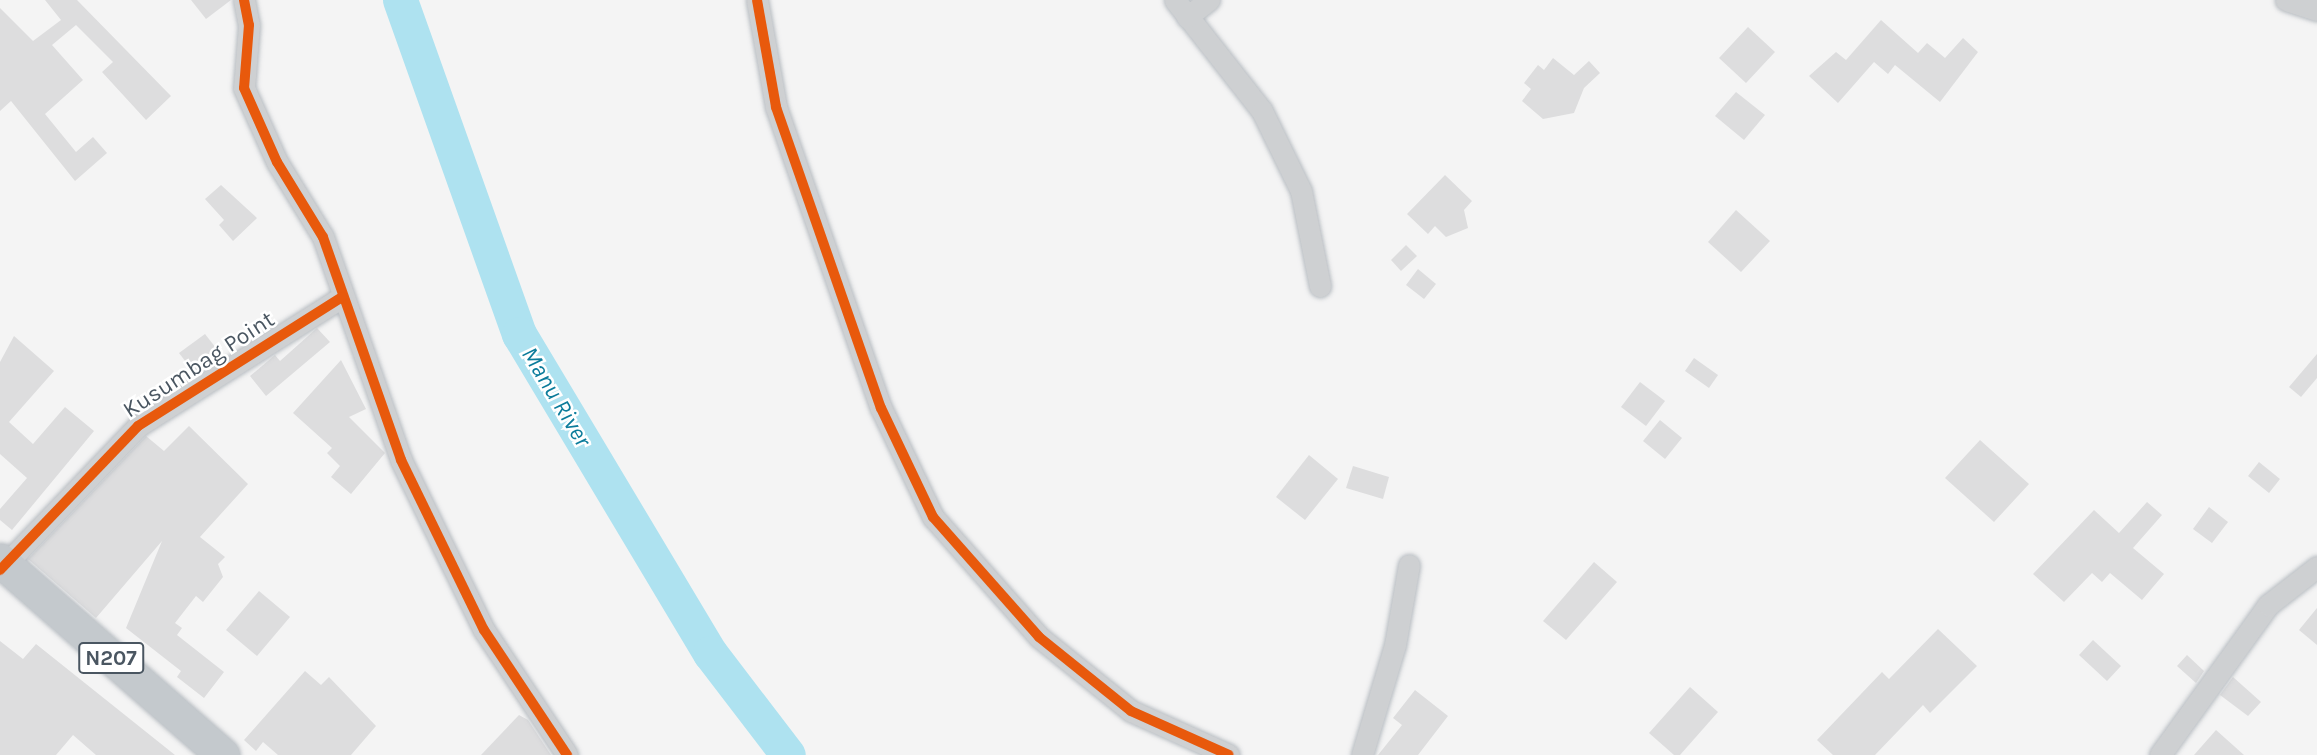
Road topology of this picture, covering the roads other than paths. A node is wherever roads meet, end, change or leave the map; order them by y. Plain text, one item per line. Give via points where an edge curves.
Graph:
1 (244, 0) edge
2 (757, 0) edge
3 (1209, 0) edge
4 (2286, 0) edge
5 (1181, 8) edge
6 (2317, 10) edge
7 (1320, 286) dead end
8 (342, 297) junction
9 (2, 564) edge
10 (1409, 565) dead end
11 (2317, 567) edge
12 (223, 755) edge
13 (567, 755) edge
14 (1229, 755) edge
15 (1362, 755) edge
16 (2160, 755) edge

1 - 8 street via 249,24 244,88 277,162 323,237
2 - 14 street via 776,107 881,408 933,517 1039,637 1131,711
3 - 5 street
4 - 6 street
5 - 7 street via 1262,111 1301,191
8 - 9 street, Kusumbag Point via 138,426
8 - 13 street via 401,460 484,630
9 - 12 highway, N207
10 - 15 street via 1395,645
11 - 16 street via 2268,605

